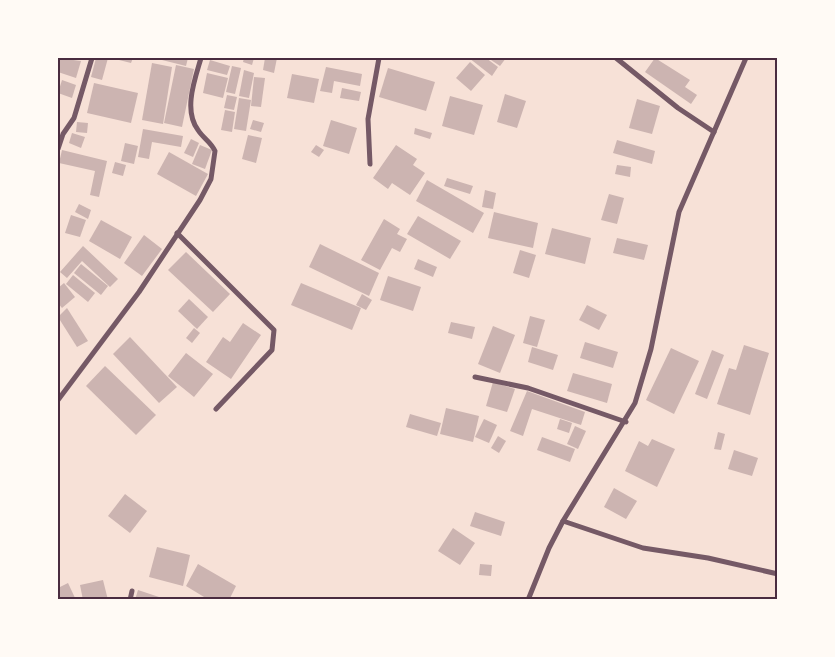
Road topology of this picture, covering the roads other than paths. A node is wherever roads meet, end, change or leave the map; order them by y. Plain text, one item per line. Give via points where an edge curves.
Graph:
1 (92, 58) edge
2 (201, 58) edge
3 (379, 58) edge
4 (616, 58) edge
5 (746, 58) edge
6 (714, 132) junction
7 (58, 149) edge
8 (370, 164) dead end
9 (177, 233) junction
10 (475, 377) dead end
11 (58, 400) edge
12 (216, 409) dead end
13 (626, 422) junction
14 (563, 520) junction
15 (778, 574) edge
16 (132, 591) dead end
17 (130, 600) edge
18 (528, 600) edge

1 - 7 street via 74,118 62,134
2 - 9 street via 191,109 198,131 213,146 215,159 211,179
3 - 8 street via 368,119
4 - 6 street via 678,108
5 - 6 street
6 - 13 street via 679,212 646,374
9 - 11 street via 139,292
9 - 12 street via 274,330 272,350
10 - 13 street via 528,388
13 - 14 street
14 - 15 street via 644,548
14 - 18 street
16 - 17 street

